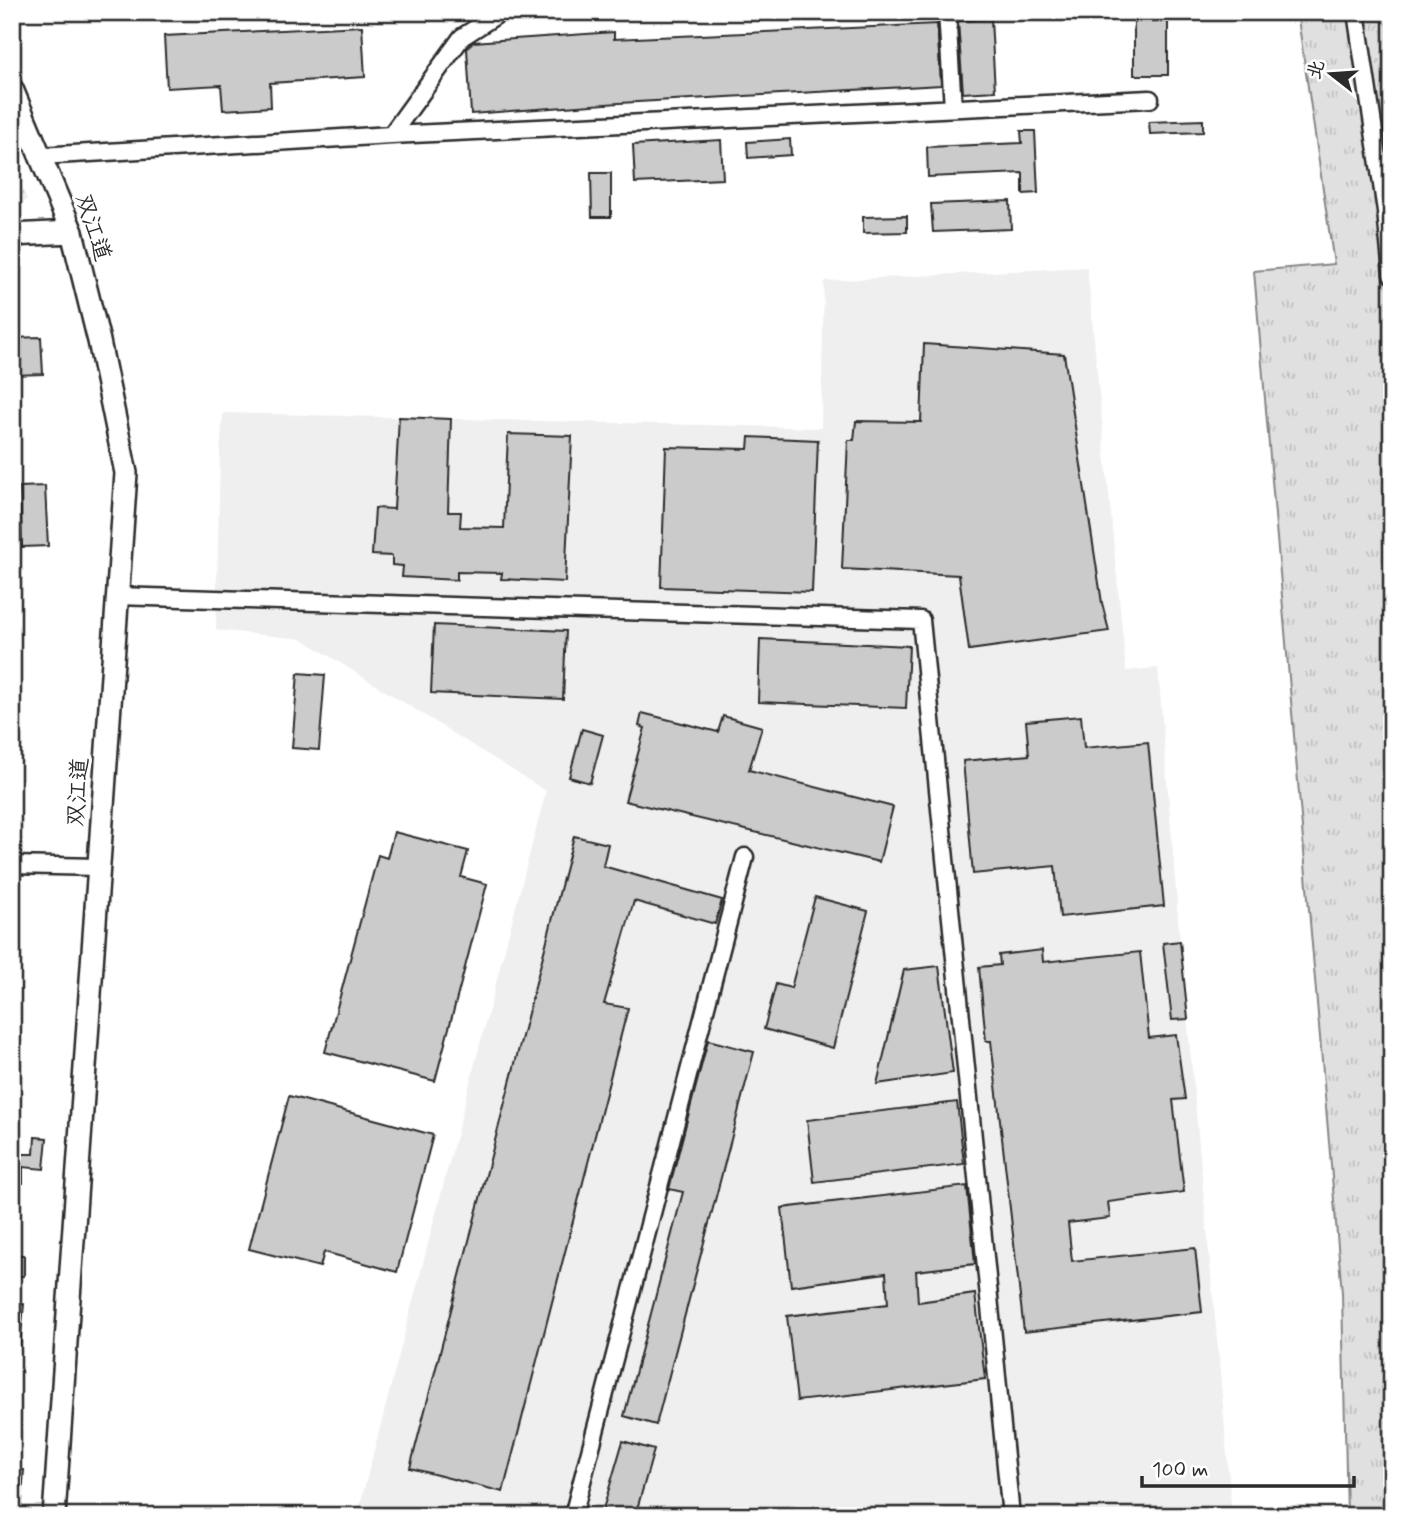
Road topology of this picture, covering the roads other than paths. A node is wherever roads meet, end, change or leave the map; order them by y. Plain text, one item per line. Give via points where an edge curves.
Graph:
1 (501, 12) edge
2 (947, 12) edge
3 (1356, 12) edge
4 (12, 89) edge
5 (1150, 99) dead end
6 (953, 108) junction
7 (391, 135) junction
8 (40, 156) junction
9 (72, 232) junction
10 (12, 235) edge
11 (1392, 275) edge
12 (116, 596) junction
13 (745, 857) dead end
14 (12, 865) edge
15 (98, 867) junction
16 (54, 1516) edge
17 (573, 1516) edge
18 (1011, 1516) edge

1 - 7 street via 462,37
2 - 6 street
3 - 11 street
4 - 8 main road, 双江道
5 - 6 street
6 - 7 street
7 - 8 street
8 - 9 main road, 双江道
9 - 10 main road
9 - 12 main road, 双江道 via 126,472
12 - 15 main road, 双江道
12 - 18 street via 921,620
13 - 17 street
14 - 15 street
15 - 16 main road, 双江道

